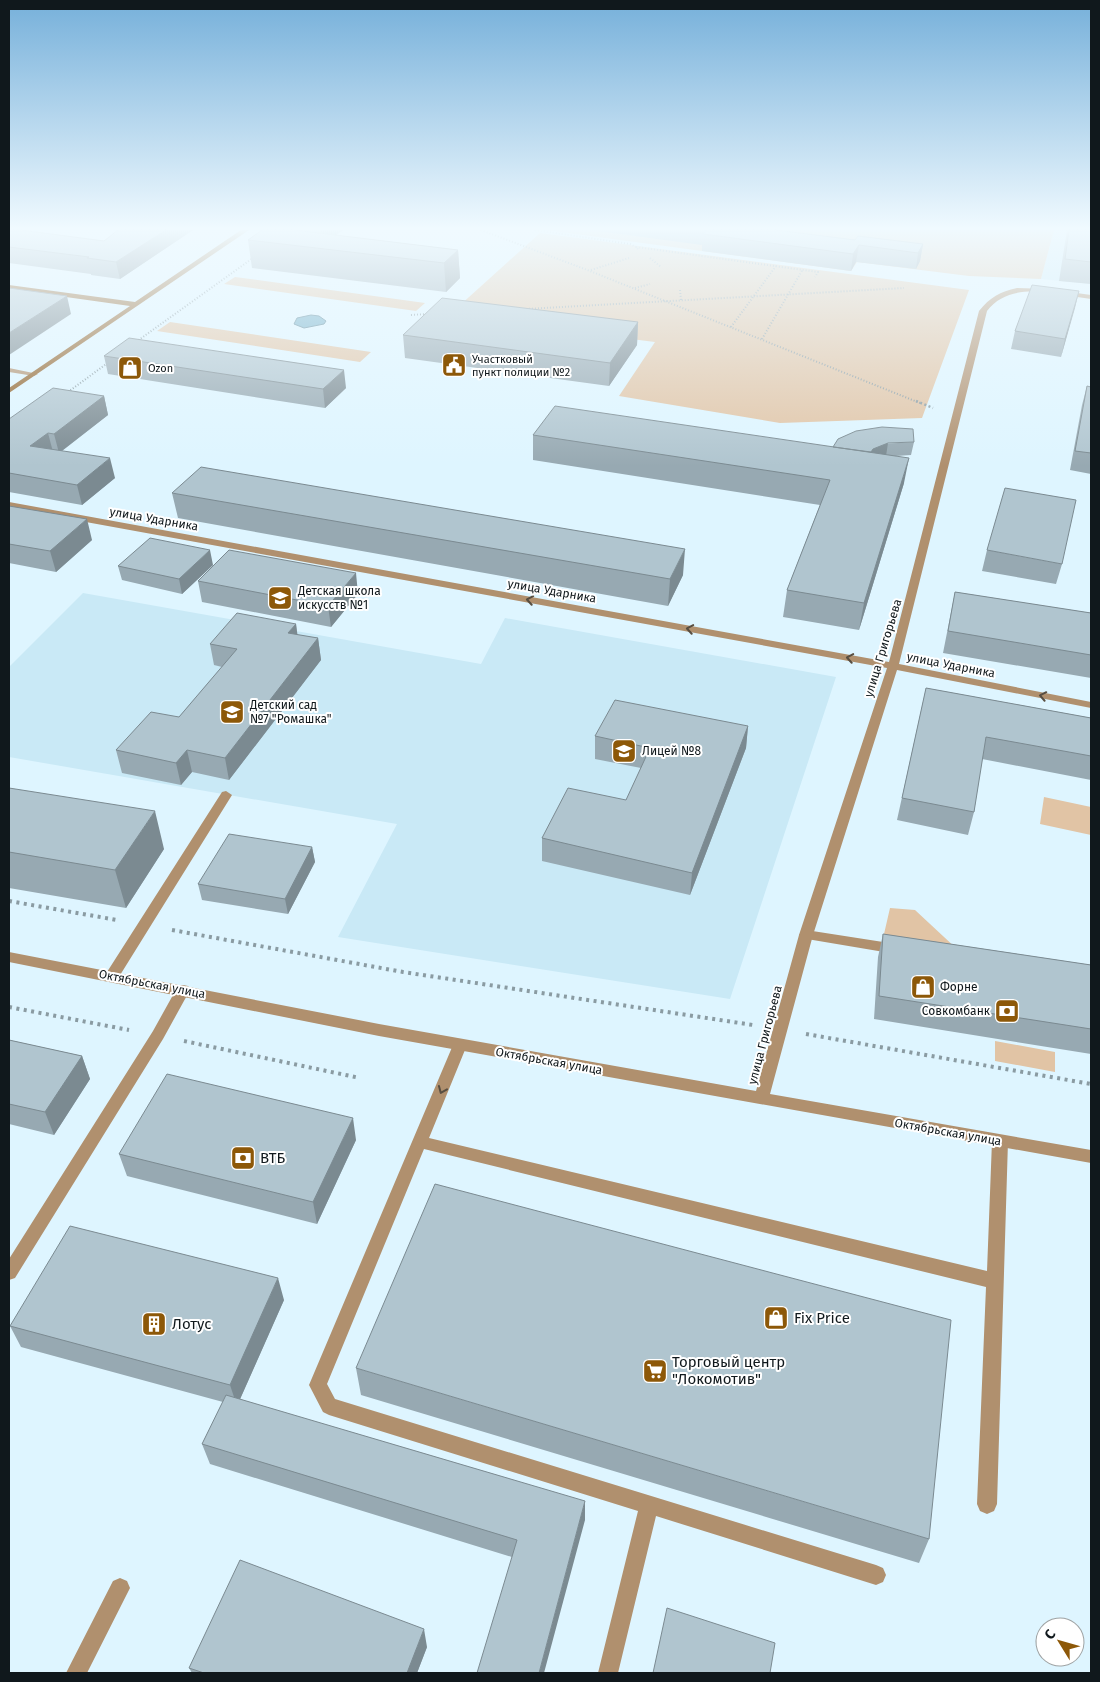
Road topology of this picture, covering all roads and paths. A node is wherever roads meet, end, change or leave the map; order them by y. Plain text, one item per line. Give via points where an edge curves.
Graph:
1 (128, 308) edge
2 (183, 308) edge
3 (530, 308) edge
4 (685, 308) edge
5 (744, 308) edge
6 (779, 308) edge
7 (985, 308) edge
8 (521, 309) edge
9 (434, 314) edge
10 (411, 315) dead end
11 (731, 327) junction
12 (762, 340) junction
13 (132, 345) edge
14 (109, 362) edge
15 (9, 370) edge
16 (34, 374) junction
17 (9, 392) edge
18 (63, 396) edge
19 (957, 418) junction
20 (9, 505) edge
21 (892, 666) junction
22 (1091, 705) edge
23 (226, 795) dead end
24 (9, 901) edge
25 (144, 925) junction
26 (806, 935) junction
27 (914, 952) edge
28 (9, 957) edge
29 (112, 976) junction
30 (183, 990) junction
31 (780, 1029) junction
32 (460, 1045) junction
33 (1091, 1084) edge
34 (761, 1100) junction
35 (1000, 1141) junction
36 (420, 1142) junction
37 (1091, 1157) edge
38 (9, 1273) edge
39 (995, 1282) junction
40 (987, 1504) dead end
41 (649, 1505) junction
42 (876, 1575) dead end
43 (120, 1588) dead end
44 (76, 1673) edge
45 (608, 1673) edge

1 - 16 street
2 - 13 path
3 - 8 path
4 - 11 path
5 - 11 path
6 - 12 path
7 - 19 street, улица Григорьева
9 - 10 path
11 - 12 path
12 - 19 path
14 - 18 path
15 - 16 street
16 - 17 street
19 - 21 street, улица Григорьева
21 -> 20 street, улица Ударника
22 -> 21 street, улица Ударника
21 - 26 street, улица Григорьева
23 - 25 street
24 - 25 path
25 - 29 street
25 - 31 path via 404,972
26 - 27 street
26 - 31 street, улица Григорьева
28 - 29 street, Октябрьская улица
29 - 30 street, Октябрьская улица
30 - 32 street, Октябрьская улица
30 - 38 street
31 - 33 path
31 - 34 street, улица Григорьева
32 - 34 street, Октябрьская улица
32 -> 36 street
34 - 35 street, Октябрьская улица
35 - 37 street, Октябрьская улица
35 - 39 street
36 - 39 street
36 - 41 street via 318,1384 330,1406
39 - 40 street
41 - 42 street
41 - 45 street
43 - 44 street

